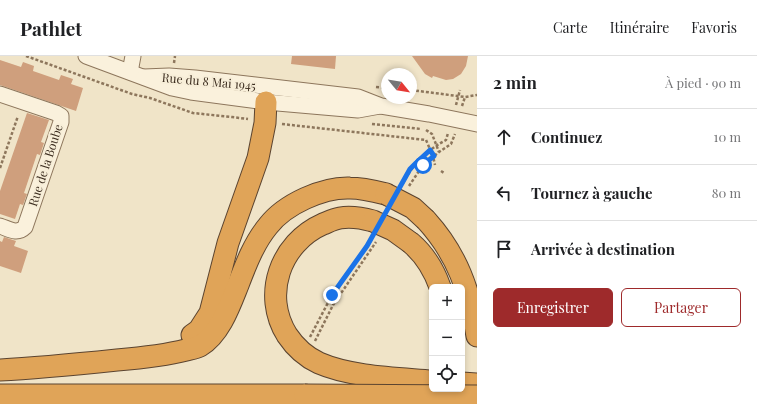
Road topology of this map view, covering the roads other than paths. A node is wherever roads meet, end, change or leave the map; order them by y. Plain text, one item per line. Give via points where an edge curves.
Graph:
1 (86, 56) edge
2 (133, 56) edge
3 (137, 75) junction
4 (0, 94) edge
5 (270, 95) junction
6 (477, 124) edge
7 (0, 226) edge
8 (439, 284) edge
9 (477, 336) edge
10 (168, 355) junction
11 (0, 370) edge
12 (429, 381) edge
13 (465, 384) edge
14 (477, 384) edge
15 (463, 392) edge
16 (0, 395) edge
17 (477, 396) edge
18 (464, 404) edge

1 - 3 street, Rue du 8 Mai 1945
2 - 3 street
3 - 5 street, Rue du 8 Mai 1945 via 191,92
4 - 7 street, Rue de la Boube via 61,116 25,227 16,232
5 - 6 street, Rue du 8 Mai 1945 via 358,110 381,106
5 - 10 highway via 258,158 228,243 210,314 199,330
8 - 12 highway, bridge via 420,250 411,243 393,230 375,232 361,218 349,217 330,221 296,241 283,260 276,288 277,310 284,330 303,354 315,355 343,371
9 - 10 highway, bridge via 471,303 461,275 450,250 438,233 393,191 349,188 321,192 284,210 268,225 257,242 216,331 200,346
10 - 11 highway
13 - 14 highway
15 - 18 highway
16 - 17 highway, bridge

